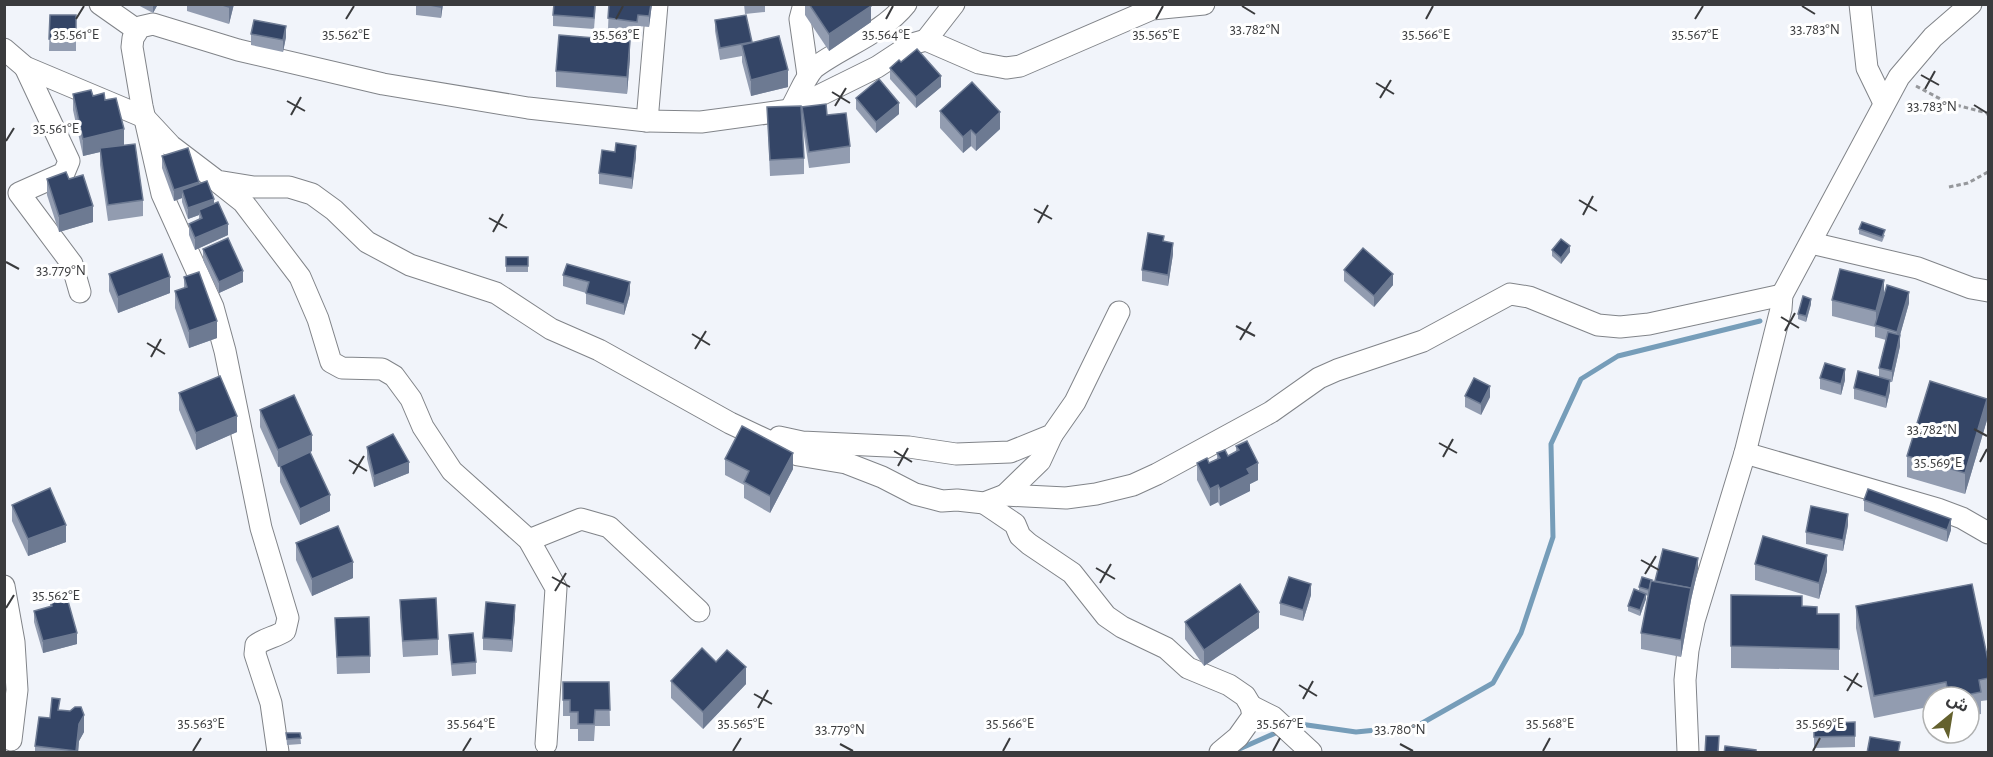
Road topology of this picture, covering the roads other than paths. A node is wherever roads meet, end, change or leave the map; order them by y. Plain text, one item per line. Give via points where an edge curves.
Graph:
1 (100, 4) edge
2 (657, 4) edge
3 (804, 4) edge
4 (906, 4) edge
5 (954, 4) edge
6 (1204, 4) edge
7 (1860, 4) edge
8 (1971, 4) edge
9 (137, 30) junction
10 (926, 40) junction
11 (4, 49) edge
12 (25, 67) junction
13 (808, 75) junction
14 (1884, 103) junction
15 (790, 110) junction
16 (144, 117) junction
17 (647, 121) junction
18 (217, 180) junction
19 (1811, 243) junction
20 (1989, 291) edge
21 (80, 292) dead end
22 (1782, 295) junction
23 (1119, 312) dead end
24 (749, 431) junction
25 (1052, 435) junction
26 (1744, 453) junction
27 (1005, 495) junction
28 (984, 503) junction
29 (1989, 533) edge
30 (530, 540) junction
31 (4, 586) edge
32 (699, 611) dead end
33 (1251, 705) junction
34 (11, 740) dead end
35 (546, 744) dead end
36 (278, 753) edge
37 (1220, 753) edge
38 (1311, 753) edge
39 (1688, 753) edge

1 - 9 street
2 - 17 street
3 - 13 street via 800,20
4 - 13 street via 881,26 820,63
5 - 10 street
6 - 10 street via 1152,9 1020,66 1006,68 965,58
7 - 14 street via 1867,68
8 - 14 street via 1933,37 1899,77
9 - 16 street via 132,47
9 - 17 street via 153,24 238,50 383,84 528,108
10 - 15 street
11 - 12 street
12 - 16 street
12 - 21 street via 69,161 64,173 19,193 72,264
13 - 15 street
14 - 19 street
15 - 17 street via 701,122
16 - 18 street via 171,146
16 - 36 street via 162,194 213,307 261,528 288,618 285,631 263,639 256,645 255,654 271,703
18 - 24 street via 254,187 289,187 312,194 367,242 410,266 496,293 551,330 599,350
18 - 30 street via 243,202 300,277 331,362 342,368 382,369 394,376 452,471
19 - 20 street via 1918,268
19 - 22 street
22 - 26 street
22 - 27 street via 1620,327 1598,325 1529,297 1510,294 1423,341 1319,378 1271,412 1133,485 1066,498
23 - 25 street via 1075,402
24 - 25 street via 802,441 909,447 956,454 1010,452
24 - 28 street via 798,455 846,463 928,498
25 - 27 street via 1040,461
26 - 29 street via 1938,509
26 - 39 street via 1688,650
27 - 28 street
28 - 33 street via 1015,524 1029,544 1072,573 1106,616 1166,648 1188,668 1237,690
30 - 32 street via 581,519 609,527
30 - 35 street via 556,588
31 - 34 street via 17,690
33 - 37 street via 1253,716 1247,726
33 - 38 street via 1273,717

